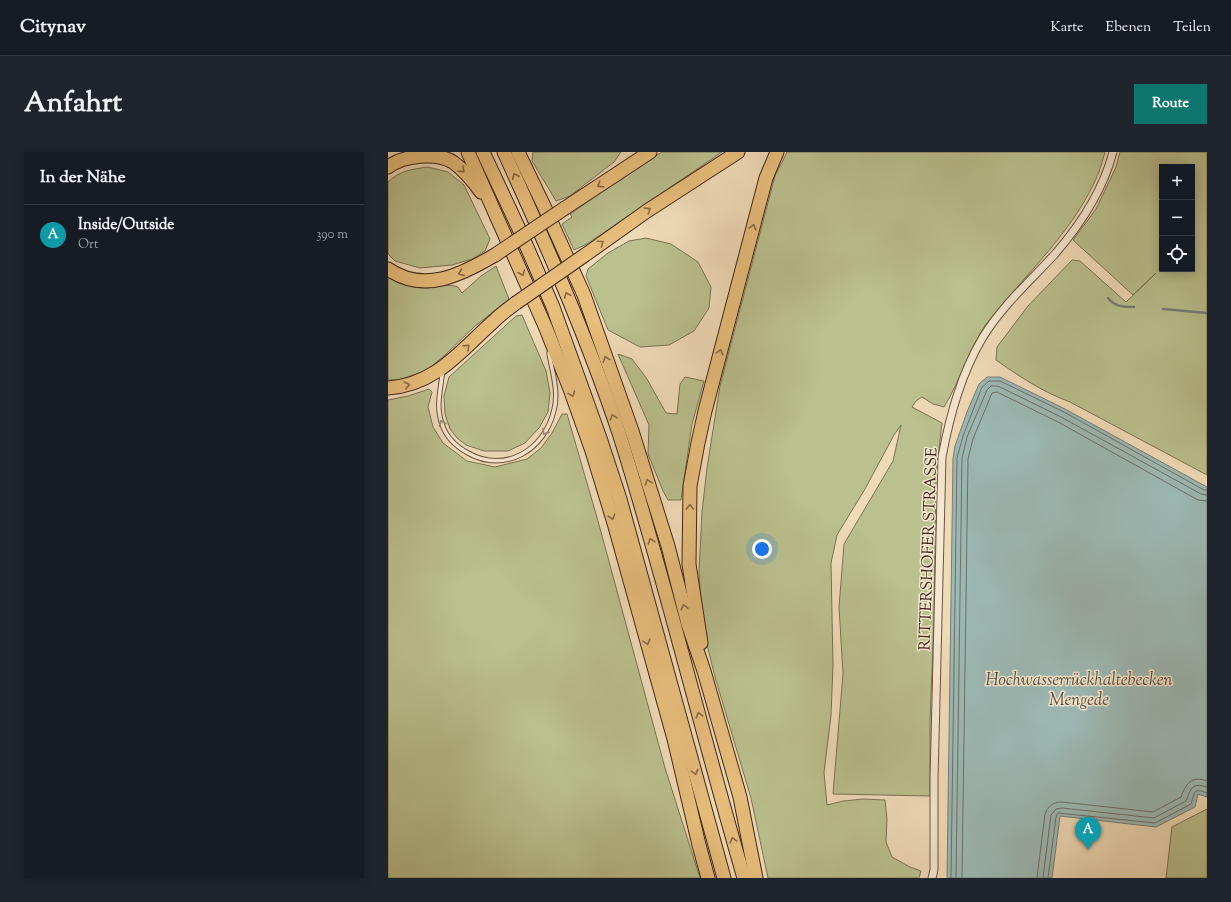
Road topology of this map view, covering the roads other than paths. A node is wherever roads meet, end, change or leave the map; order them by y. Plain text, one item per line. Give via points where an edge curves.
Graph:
1 (468, 152) edge
2 (483, 152) edge
3 (504, 152) edge
4 (518, 152) edge
5 (650, 152) edge
6 (738, 152) edge
7 (777, 152) edge
8 (1113, 152) edge
9 (388, 167) edge
10 (507, 237) junction
11 (388, 269) edge
12 (545, 326) junction
13 (447, 364) junction
14 (388, 388) edge
15 (704, 671) junction
16 (708, 878) edge
17 (724, 878) edge
18 (744, 878) edge
19 (756, 878) edge
20 (932, 878) edge

1 - 10 highway
2 -> 17 highway via 553,308 601,441 620,499
18 -> 3 highway via 662,579 619,434 569,299
15 -> 4 highway via 634,438 586,301
5 -> 11 highway, bridge via 469,270 448,278 422,282 400,276
13 -> 6 highway, bridge via 516,303
15 -> 7 highway via 689,564 690,486 705,411 766,178
8 - 20 street, RITTERSHOFER STRASSE via 1090,209 983,337 962,380 948,424 942,457
9 -> 10 highway via 399,160 419,155 452,161 473,181
10 -> 12 highway
12 -> 13 lane via 556,397 555,409 545,434 531,449 519,456 489,461 460,449 450,439 442,425 438,410 442,376
12 -> 16 highway via 570,389 614,523 674,739
14 -> 13 highway via 426,379
15 - 19 highway via 740,797

